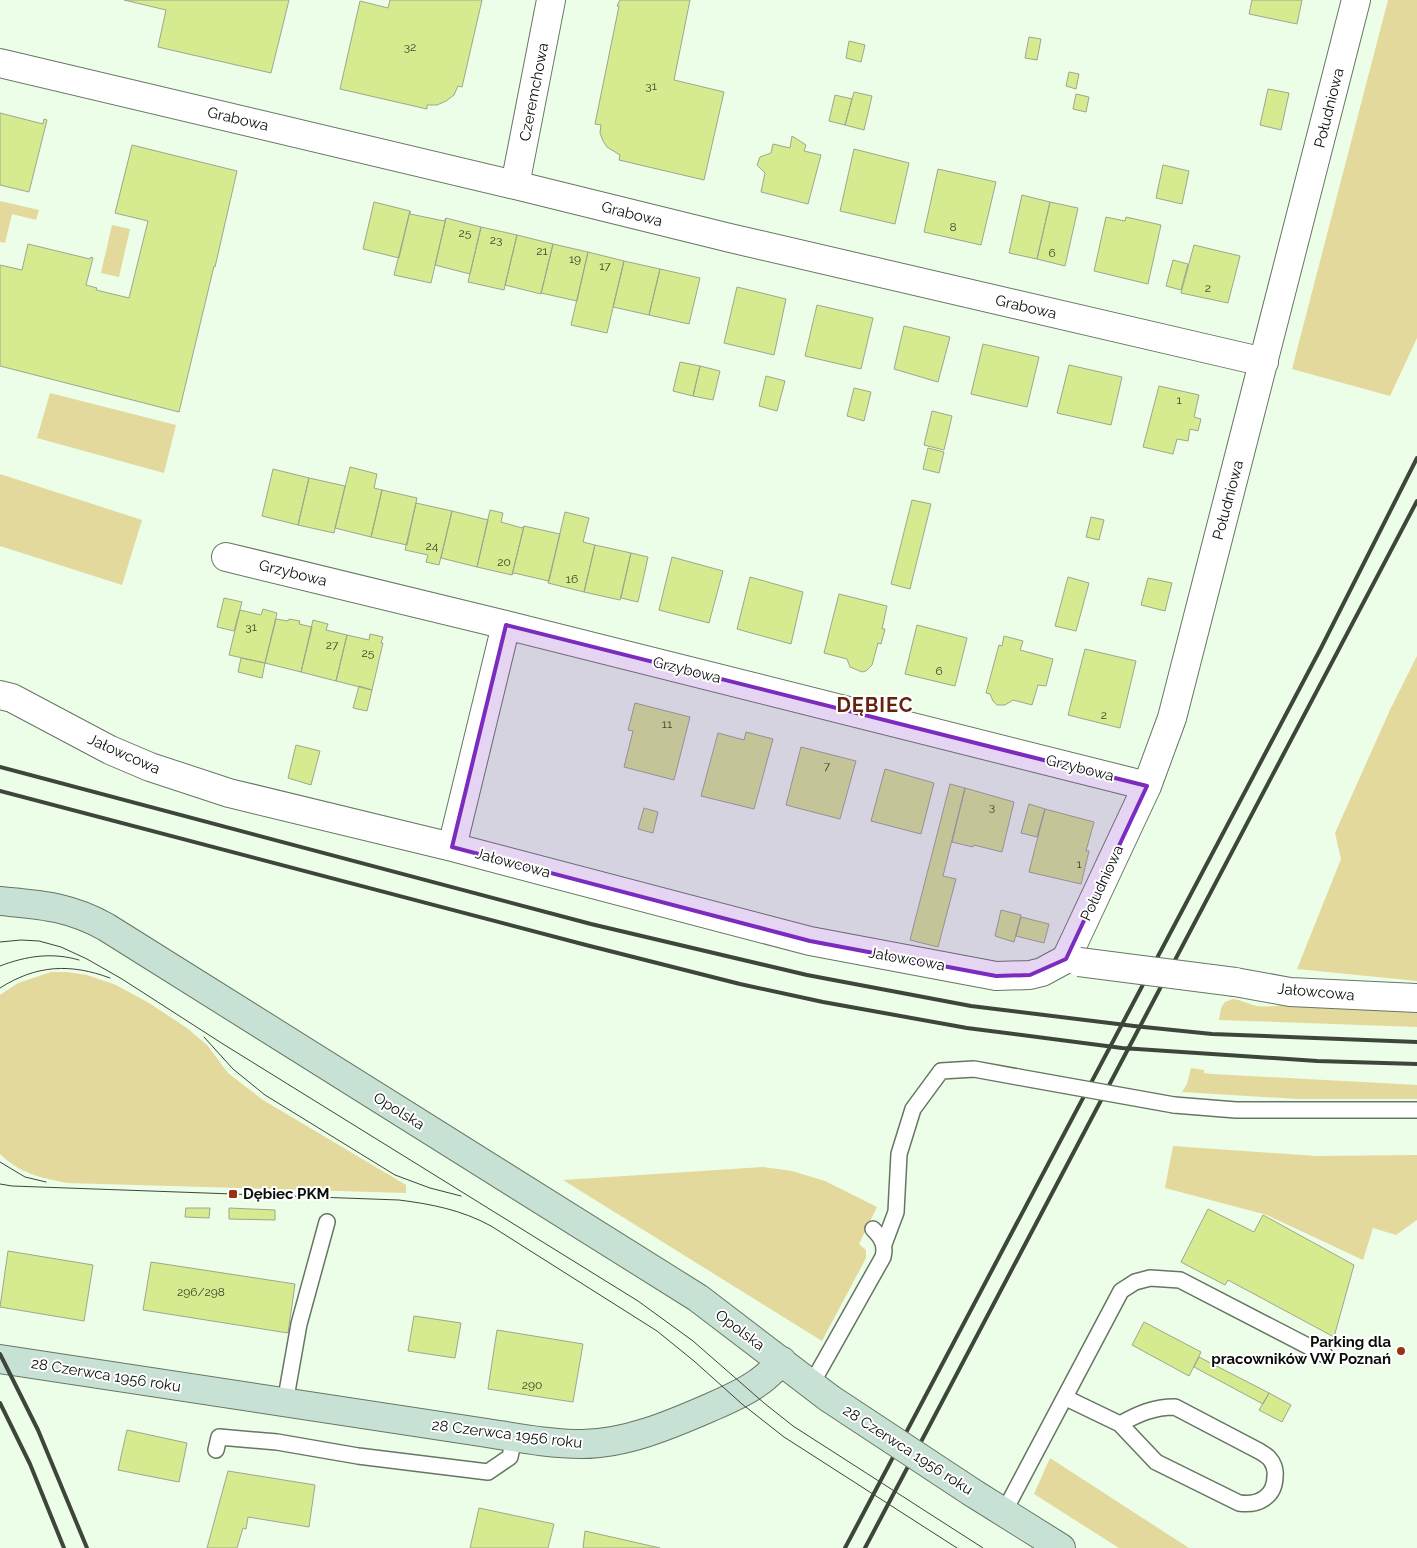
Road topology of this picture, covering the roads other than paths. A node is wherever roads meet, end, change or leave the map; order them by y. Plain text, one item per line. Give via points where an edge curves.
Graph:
1 (551, 0) edge
2 (1356, 0) edge
3 (0, 62) edge
4 (515, 185) junction
5 (1264, 362) junction
6 (226, 557) dead end
7 (506, 625) junction
8 (0, 695) edge
9 (1147, 786) junction
10 (452, 847) junction
11 (0, 901) edge
12 (1073, 960) junction
13 (1417, 998) edge
14 (1417, 1110) edge
15 (327, 1222) dead end
16 (873, 1230) dead end
17 (884, 1244) junction
18 (1325, 1355) dead end
19 (0, 1359) edge
20 (782, 1361) junction
21 (820, 1391) junction
22 (1066, 1398) junction
23 (285, 1403) junction
24 (1120, 1424) junction
25 (514, 1437) junction
26 (216, 1450) dead end
27 (1004, 1512) junction
28 (1061, 1548) edge

1 - 4 street, Czeremchowa
2 - 5 street, Południowa
3 - 4 street, Grabowa
4 - 5 street, Grabowa
5 - 9 street, Południowa via 1172,718
6 - 7 street, Grzybowa
7 - 9 street, Grzybowa
7 - 10 street
8 - 10 street, Jałowcowa via 150,767 229,793
9 - 12 street, Południowa
10 - 12 street, Jałowcowa via 810,941 996,976 1030,975
11 - 20 street, Opolska via 58,908 81,914 106,927 698,1298
12 - 13 street, Jałowcowa, bridge via 1290,992
14 - 17 lane, bridge via 1236,1110 1174,1104 974,1069 941,1071 913,1109 899,1154 896,1212
15 - 23 lane via 299,1324
16 - 17 lane
17 - 21 lane via 884,1257
18 - 22 lane via 1180,1280 1150,1278 1121,1290
19 - 23 street, 28 Czerwca 1956 roku
20 - 21 street, 28 Czerwca 1956 roku
20 - 25 street, 28 Czerwca 1956 roku via 756,1384 734,1397 633,1436 582,1444
21 - 27 street, 28 Czerwca 1956 roku, bridge
22 - 24 lane
22 - 27 lane
23 - 25 street, 28 Czerwca 1956 roku
24 - 24 lane via 1156,1462 1239,1503 1254,1504 1275,1486 1276,1474 1270,1458 1175,1407 1144,1411
25 - 26 lane via 510,1457 488,1472 277,1442 219,1437
27 - 28 street, 28 Czerwca 1956 roku

